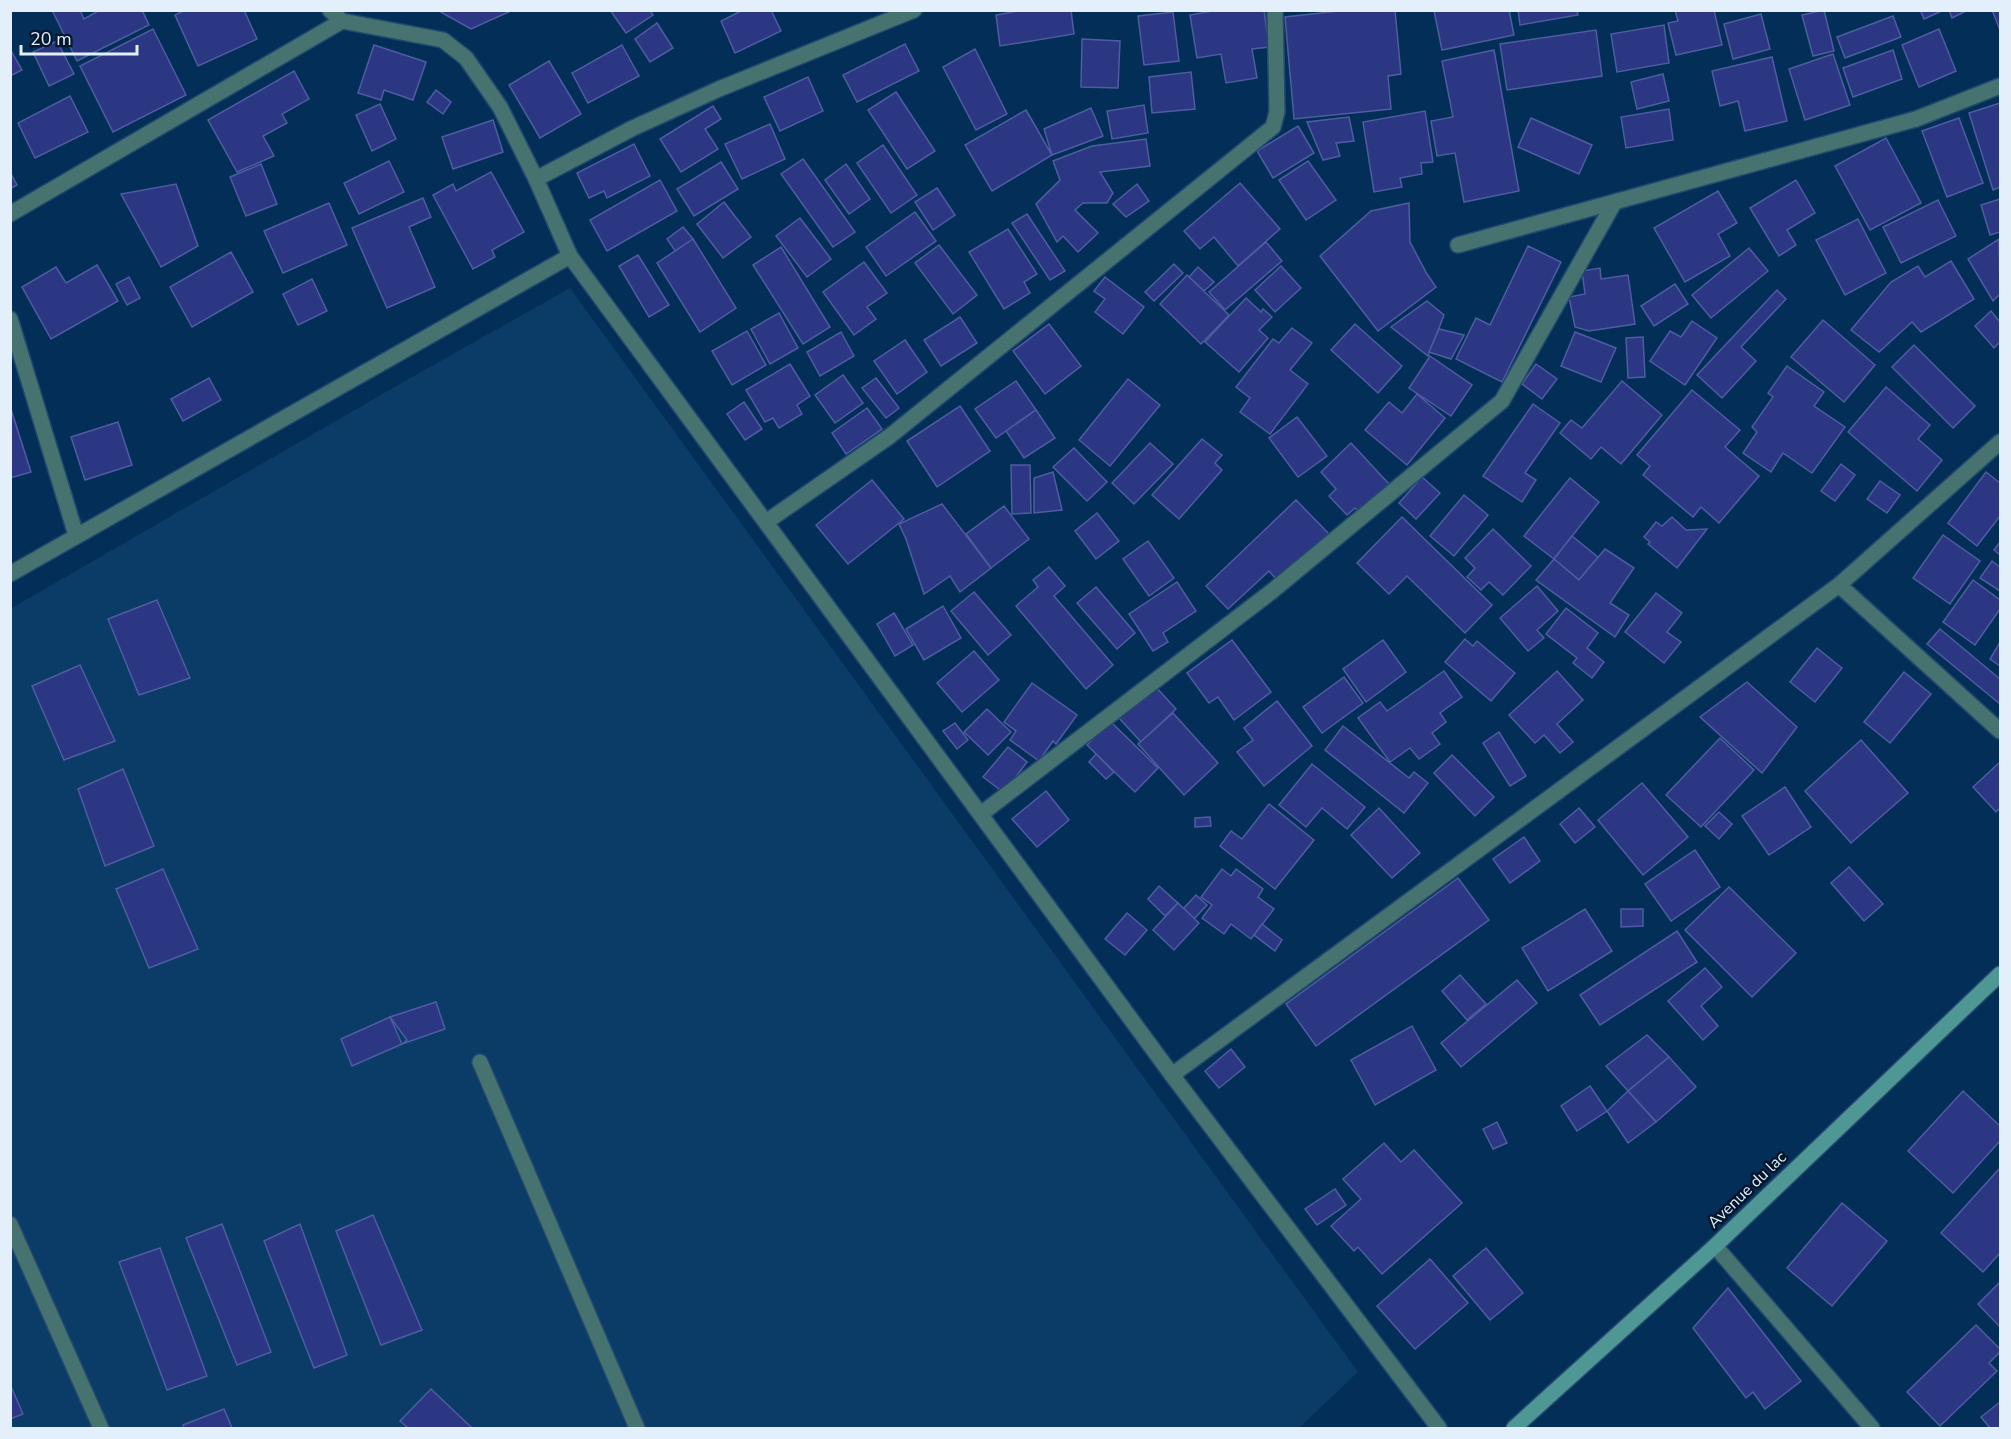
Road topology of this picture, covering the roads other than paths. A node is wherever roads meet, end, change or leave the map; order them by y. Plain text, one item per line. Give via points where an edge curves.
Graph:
1 (330, 10) edge
2 (914, 10) edge
3 (1275, 10) edge
4 (342, 21) junction
5 (2001, 86) edge
6 (536, 179) junction
7 (1614, 203) junction
8 (10, 214) edge
9 (1458, 245) dead end
10 (570, 255) junction
11 (10, 319) edge
12 (2001, 442) edge
13 (766, 522) junction
14 (76, 535) junction
15 (10, 574) edge
16 (1839, 585) junction
17 (2001, 731) edge
18 (981, 814) junction
19 (2001, 974) edge
20 (480, 1062) dead end
21 (1172, 1075) junction
22 (10, 1224) edge
23 (1715, 1246) junction
24 (101, 1428) edge
25 (638, 1428) edge
26 (1439, 1428) edge
27 (1514, 1428) edge
28 (1872, 1428) edge

1 - 4 street
2 - 6 street via 719,89
3 - 13 street via 1277,112 1273,127 890,436
4 - 6 street via 443,40 466,58 500,107
4 - 8 street
5 - 7 street via 1916,119
6 - 10 street
7 - 9 street
7 - 18 street via 1502,401 1271,592
10 - 13 street
10 - 14 street
11 - 14 street
12 - 16 street
13 - 18 street
14 - 15 street
16 - 17 street
16 - 21 street
18 - 21 street
19 - 23 main road, Avenue du lac
20 - 25 street
21 - 26 street
22 - 24 street
23 - 27 main road, Avenue du lac
23 - 28 street

